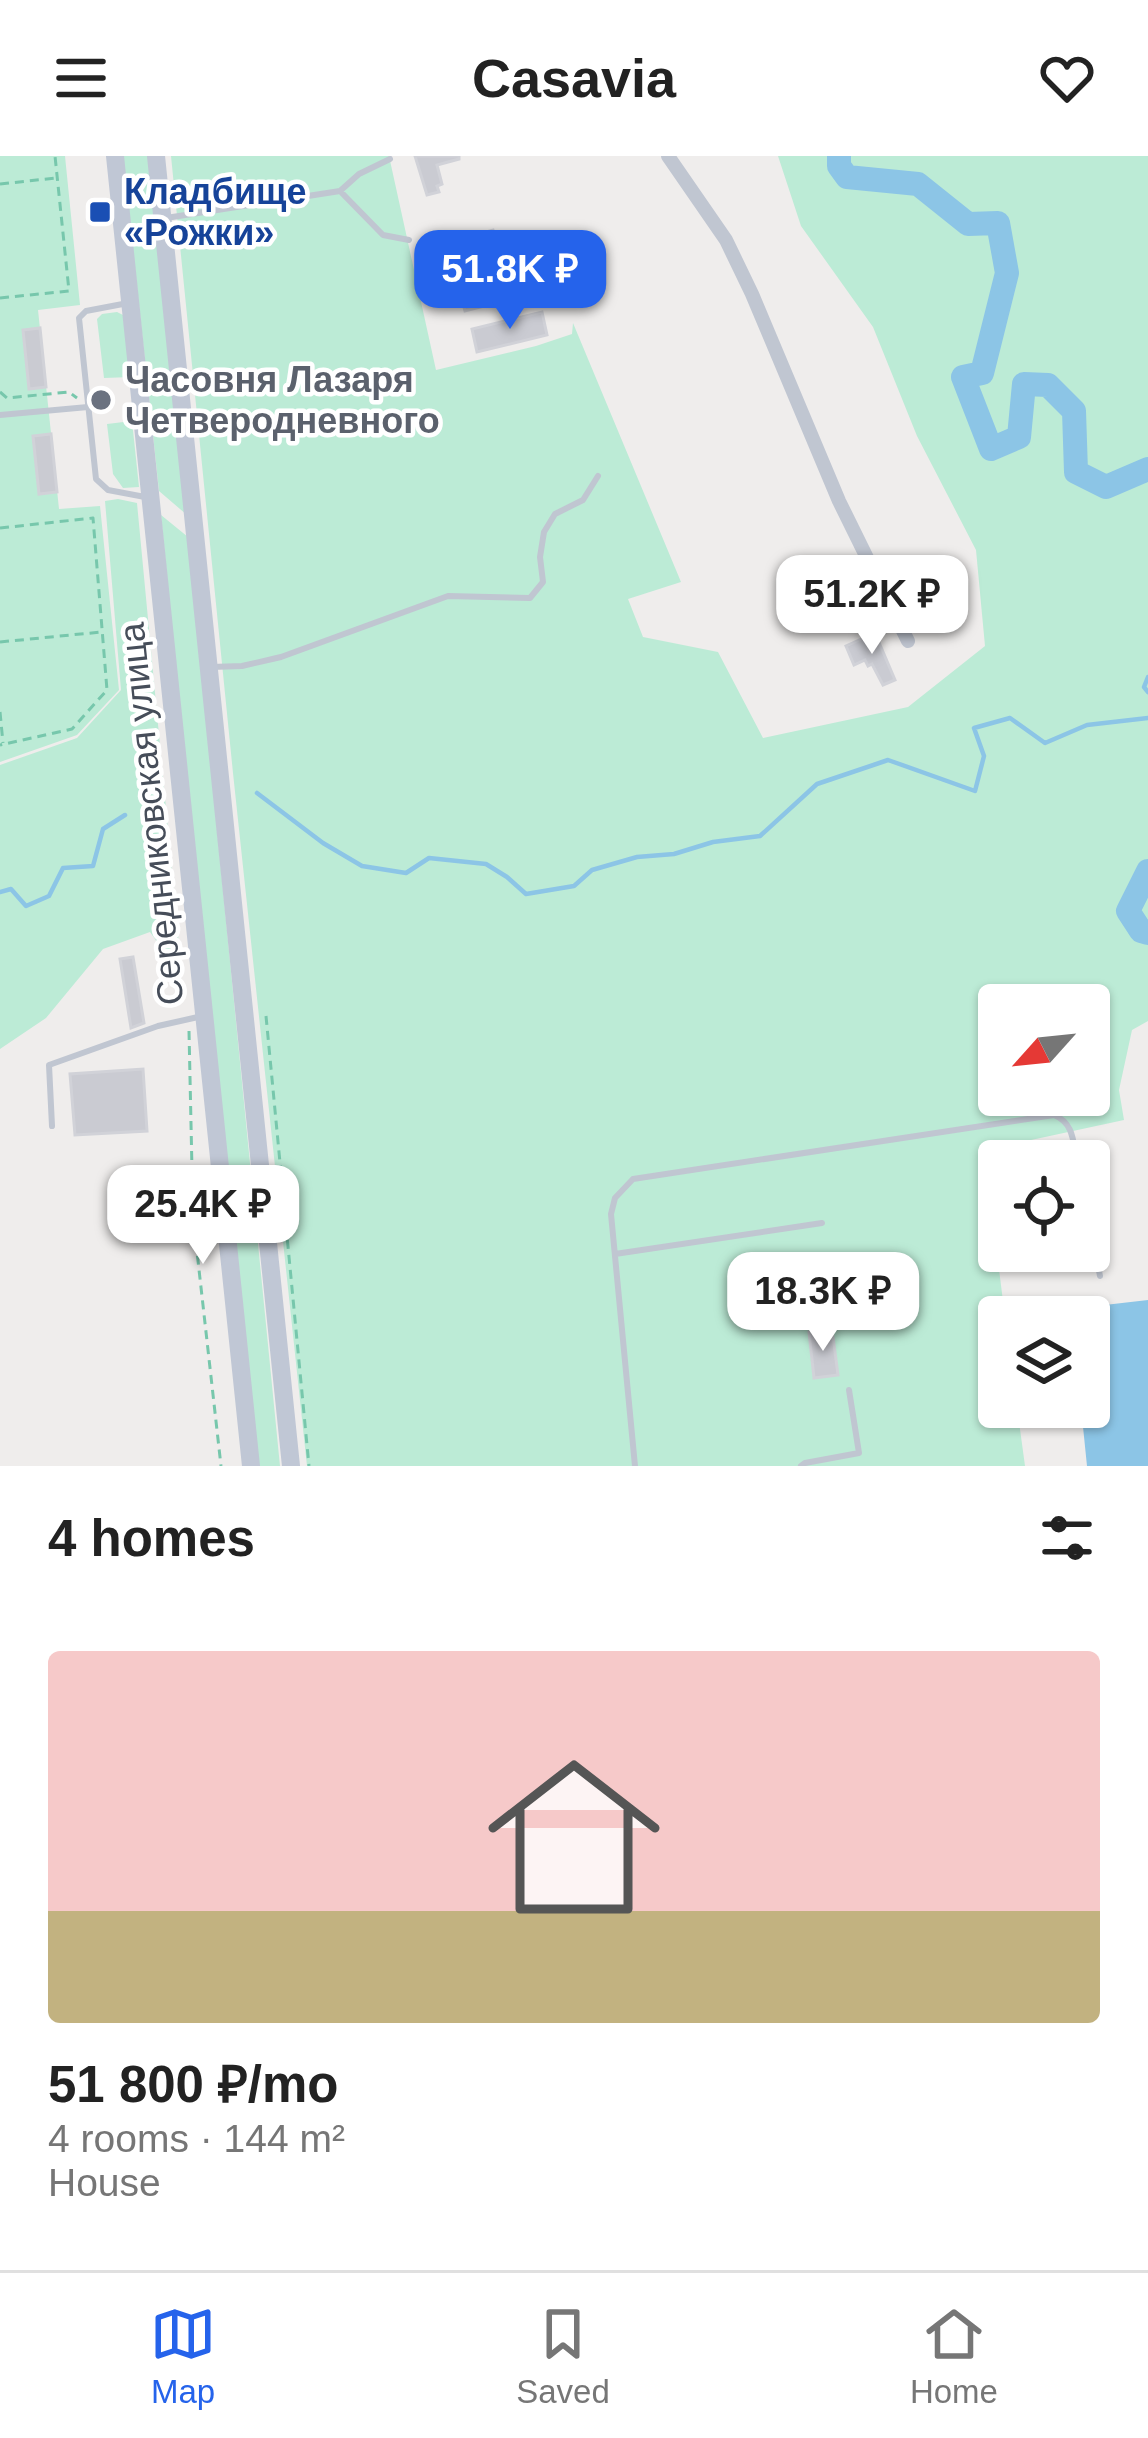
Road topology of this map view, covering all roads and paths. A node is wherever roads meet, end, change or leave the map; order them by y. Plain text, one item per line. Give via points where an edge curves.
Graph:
1 (55, 156) edge
2 (115, 156) edge
3 (156, 156) edge
4 (668, 156) edge
5 (390, 159) edge
6 (58, 178) junction
7 (0, 184) edge
8 (340, 191) junction
9 (162, 218) junction
10 (409, 240) dead end
11 (0, 298) edge
12 (131, 302) junction
13 (0, 392) edge
14 (88, 407) junction
15 (0, 416) edge
16 (598, 476) dead end
17 (152, 498) junction
18 (0, 528) edge
19 (103, 632) junction
20 (908, 641) dead end
21 (0, 642) edge
22 (208, 668) junction
23 (0, 712) edge
24 (2, 745) edge
25 (204, 1016) junction
26 (266, 1016) dead end
27 (189, 1032) dead end
28 (248, 1057) junction
29 (209, 1063) junction
30 (52, 1126) dead end
31 (1073, 1140) edge
32 (822, 1223) dead end
33 (615, 1254) junction
34 (1099, 1272) edge
35 (1100, 1276) dead end
36 (849, 1390) dead end
37 (221, 1466) edge
38 (251, 1466) edge
39 (291, 1466) edge
40 (309, 1466) edge
41 (635, 1466) edge
42 (801, 1466) edge

1 - 6 path
2 - 12 street, Середниковская улица
3 - 9 street, Середниковская улица
4 - 20 street via 726,241
5 - 8 lane
6 - 7 path
6 - 11 path via 69,291
8 - 9 lane
8 - 10 lane via 383,235
9 - 22 street, Середниковская улица
12 - 14 lane via 79,318
12 - 17 street, Середниковская улица
13 - 14 path via 69,392
14 - 15 lane
14 - 17 lane via 98,483
16 - 22 lane via 544,532 543,581 530,598 448,596 281,658
17 - 25 street, Середниковская улица
18 - 19 path via 93,518
19 - 21 path
19 - 24 path via 107,690 72,729
22 - 28 street, Середниковская улица
23 - 24 path
25 - 29 street, Середниковская улица
25 - 30 lane via 49,1065
26 - 40 path
27 - 37 path via 194,1216
28 - 29 street via 226,1053
28 - 39 street, Середниковская улица
29 - 38 street, Середниковская улица
31 - 33 lane via 1054,1114 633,1179 611,1214
32 - 33 lane
33 - 41 lane
34 - 35 lane
36 - 42 lane via 859,1454

